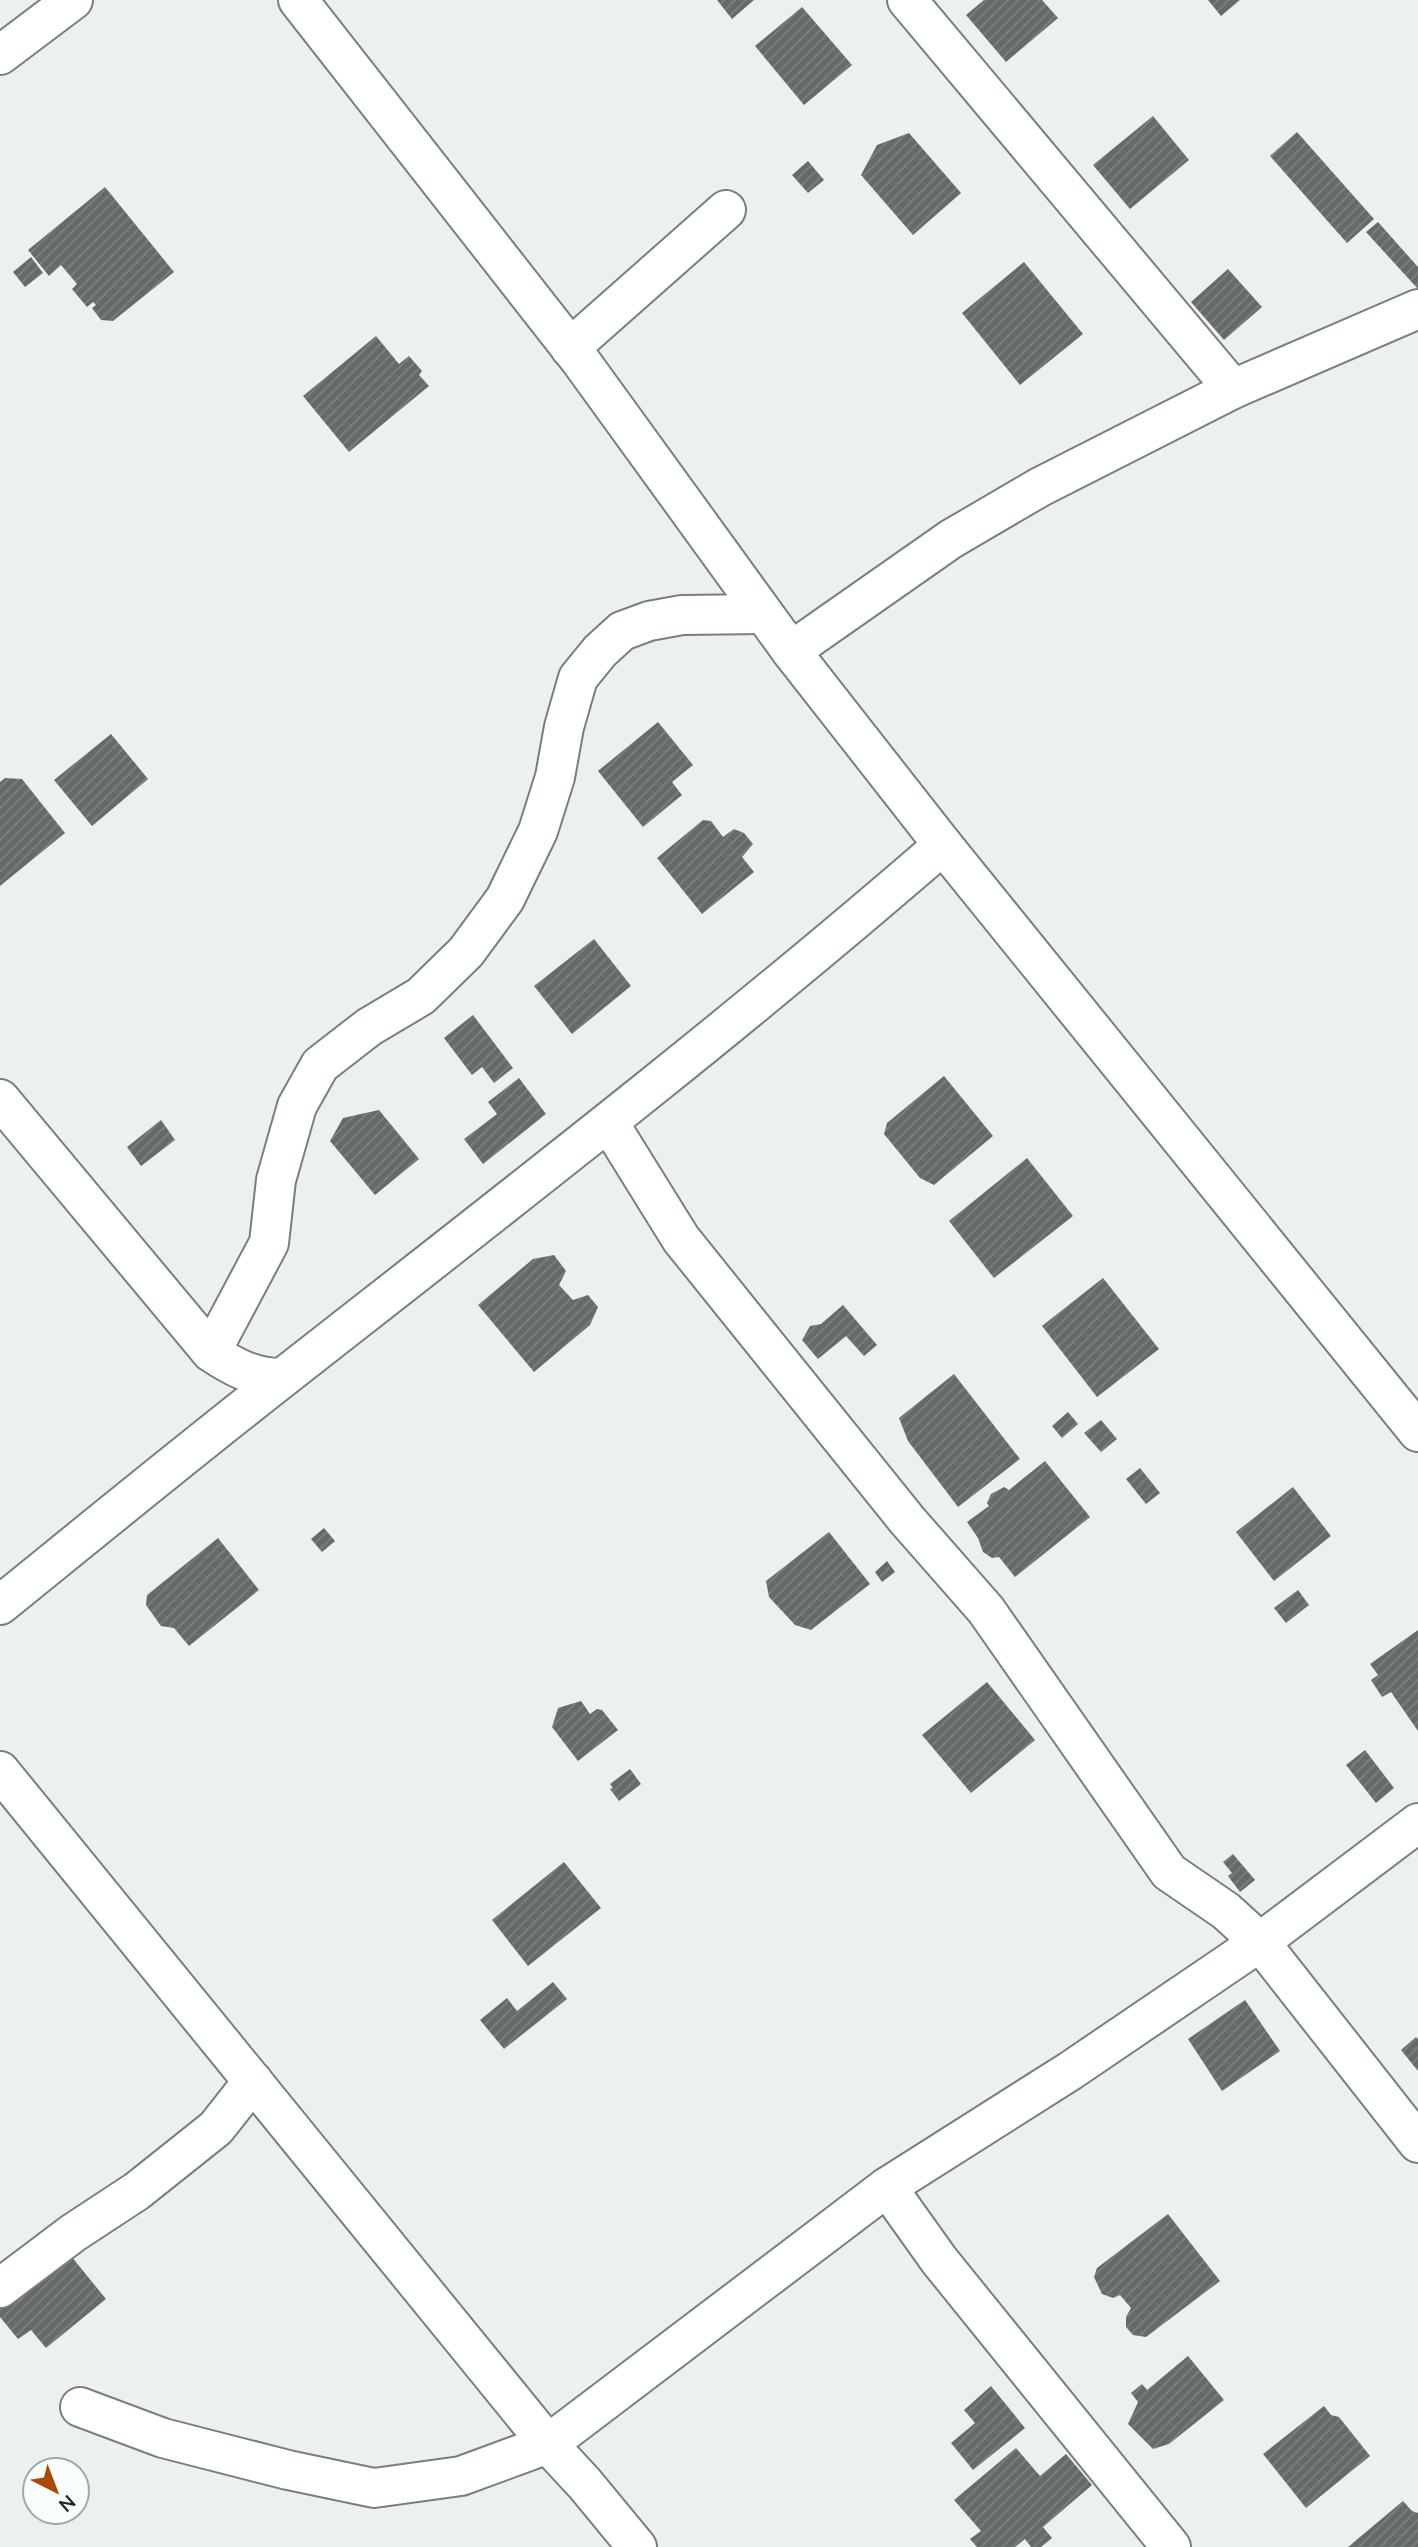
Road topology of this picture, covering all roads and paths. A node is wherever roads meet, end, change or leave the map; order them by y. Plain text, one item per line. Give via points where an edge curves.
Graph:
1 (73, 0) edge
2 (298, 0) edge
3 (907, 0) edge
4 (0, 55) edge
5 (726, 210) dead end
6 (1418, 309) edge
7 (570, 348) junction
8 (1233, 389) junction
9 (763, 614) junction
10 (791, 652) junction
11 (943, 845) junction
12 (0, 1099) edge
13 (609, 1123) junction
14 (211, 1352) junction
15 (281, 1378) junction
16 (1418, 1432) edge
17 (0, 1605) edge
18 (0, 1771) edge
19 (1418, 1823) edge
20 (1260, 1942) junction
21 (253, 2081) junction
22 (1418, 2143) edge
23 (887, 2187) junction
24 (0, 2288) edge
25 (80, 2407) dead end
26 (548, 2444) junction
27 (637, 2547) edge
28 (1171, 2547) edge

1 - 4 street
2 - 7 street
3 - 8 street
5 - 7 street
6 - 8 street
7 - 9 street
8 - 10 street via 1040,487 951,539
9 - 10 street
9 - 14 street via 682,615 649,621 622,631 578,678 538,831 505,899 466,952 422,996 369,1027 320,1065 297,1106 276,1180 269,1243
10 - 11 street
11 - 13 street
11 - 16 street
12 - 14 street
13 - 15 street
13 - 20 street via 681,1239 907,1520 986,1610 1169,1872 1226,1911
14 - 15 street via 262,1378
15 - 17 street
18 - 21 street
19 - 20 street
20 - 22 street
20 - 23 street via 1070,2071
21 - 24 street via 216,2128 137,2191
21 - 26 street
23 - 26 street
23 - 28 street via 939,2260
25 - 26 street via 163,2438 374,2488 461,2476
26 - 27 street

